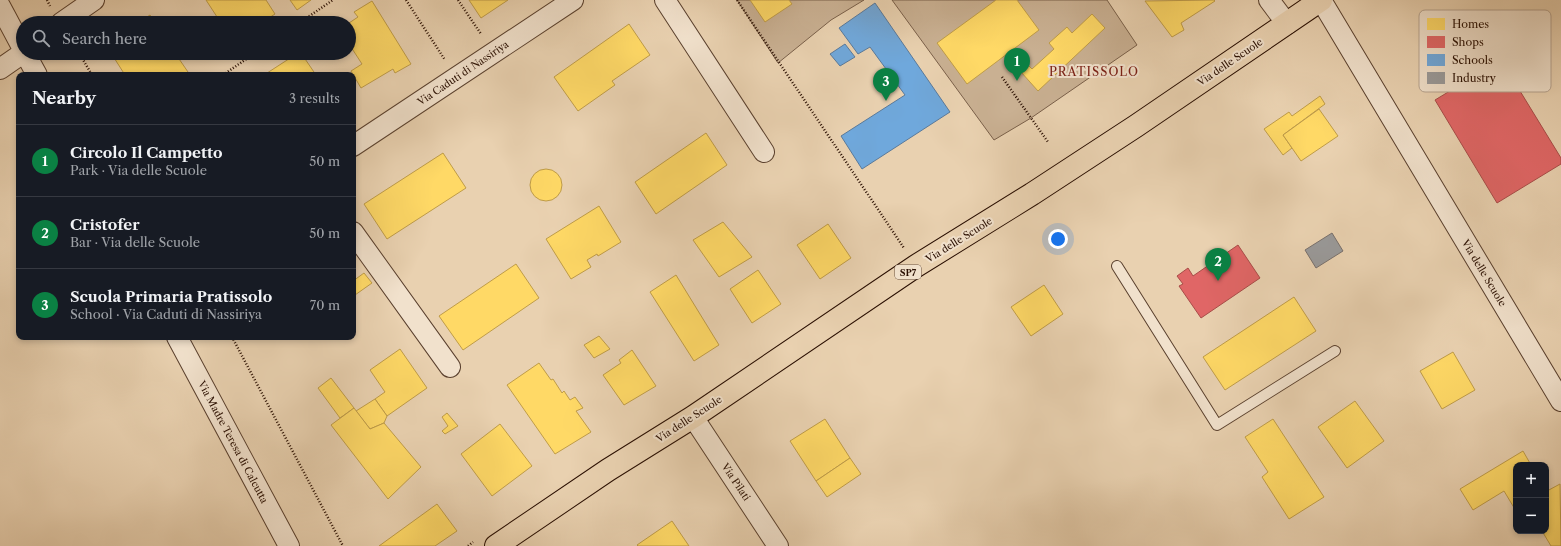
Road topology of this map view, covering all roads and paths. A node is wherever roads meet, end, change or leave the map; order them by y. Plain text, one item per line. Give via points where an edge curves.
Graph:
1 (94, 0) edge
2 (333, 0) edge
3 (406, 0) edge
4 (458, 0) edge
5 (573, 0) edge
6 (665, 0) edge
7 (737, 0) edge
8 (1269, 0) edge
9 (1321, 0) edge
10 (0, 6) edge
11 (71, 16) edge
12 (309, 16) edge
13 (1287, 24) junction
14 (16, 36) edge
15 (494, 53) junction
16 (16, 58) edge
17 (28, 60) edge
18 (83, 60) edge
19 (245, 60) edge
20 (0, 69) edge
21 (35, 72) edge
22 (90, 72) edge
23 (227, 72) edge
24 (457, 77) junction
25 (1002, 77) dead end
26 (1048, 142) dead end
27 (356, 144) edge
28 (764, 152) dead end
29 (356, 236) edge
30 (906, 250) dead end
31 (1117, 266) dead end
32 (179, 340) edge
33 (234, 340) edge
34 (1335, 351) dead end
35 (450, 367) dead end
36 (1561, 401) edge
37 (693, 417) junction
38 (289, 546) edge
39 (344, 546) edge
40 (496, 546) edge
41 (778, 546) edge

1 - 11 street
2 - 12 path
3 - 24 path
4 - 15 path
5 - 15 street, Via Caduti di Nassiriya
6 - 28 street
7 - 30 path
8 - 13 street
9 - 13 main road, Via delle Scuole / SP7
9 - 36 street, Via delle Scuole
10 - 14 street
13 - 37 main road, Via delle Scuole / SP7 via 1072,168 916,266
15 - 24 street, Via Caduti di Nassiriya
16 - 20 street
17 - 21 street
18 - 22 path
19 - 23 path
24 - 27 street, Via Caduti di Nassiriya
25 - 26 path
29 - 35 street
31 - 34 lane via 1217,425
32 - 38 street, Via Madre Teresa di Calcutta
33 - 39 path
37 - 40 main road, Via delle Scuole / SP7 via 608,470
37 - 41 street, Via Pilati

